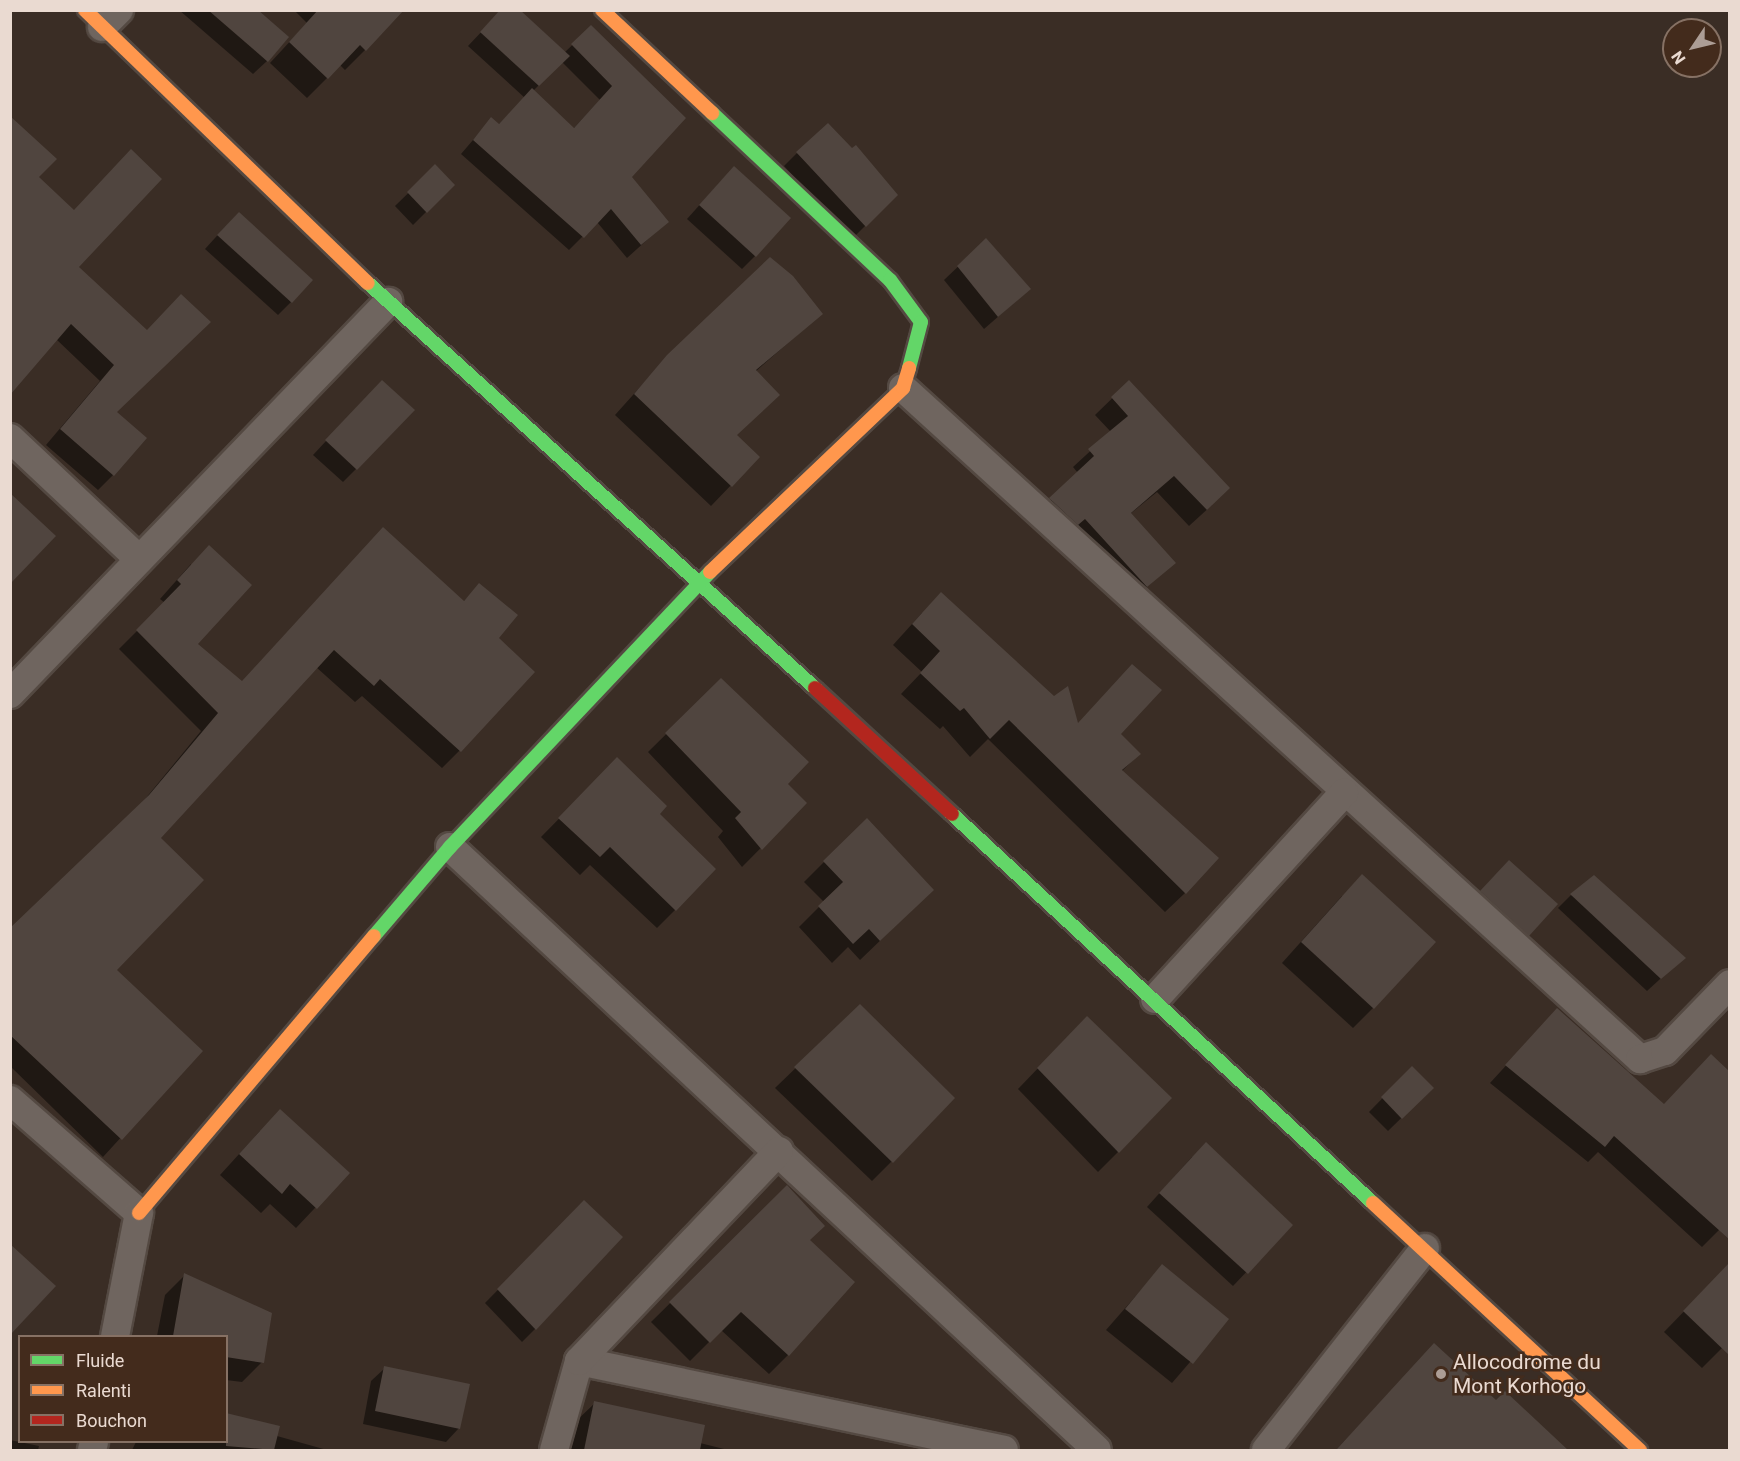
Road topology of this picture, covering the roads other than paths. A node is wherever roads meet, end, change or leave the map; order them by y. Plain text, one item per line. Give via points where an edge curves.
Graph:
1 (602, 10) edge
2 (102, 16) edge
3 (388, 302) junction
4 (903, 388) junction
5 (10, 438) edge
6 (138, 558) junction
7 (700, 581) junction
8 (10, 694) edge
9 (1344, 793) junction
10 (450, 847) junction
11 (1730, 984) edge
12 (1155, 999) junction
13 (10, 1100) edge
14 (779, 1151) junction
15 (139, 1213) junction
16 (1425, 1248) junction
17 (115, 1335) edge
18 (579, 1361) junction
19 (554, 1450) edge
20 (1004, 1450) edge
21 (1097, 1450) edge
22 (1266, 1450) edge
23 (1640, 1450) edge

1 - 4 street via 890,280 921,322
2 - 3 street
3 - 6 street
3 - 7 street
4 - 7 street
4 - 9 street
5 - 6 street
6 - 8 street
7 - 10 street
7 - 12 street
9 - 11 street via 1640,1059 1665,1051
9 - 12 street
10 - 14 street
10 - 15 street
12 - 16 street
13 - 15 street
14 - 18 street
14 - 21 street
15 - 17 street
16 - 22 street
16 - 23 street
18 - 19 street
18 - 20 street

